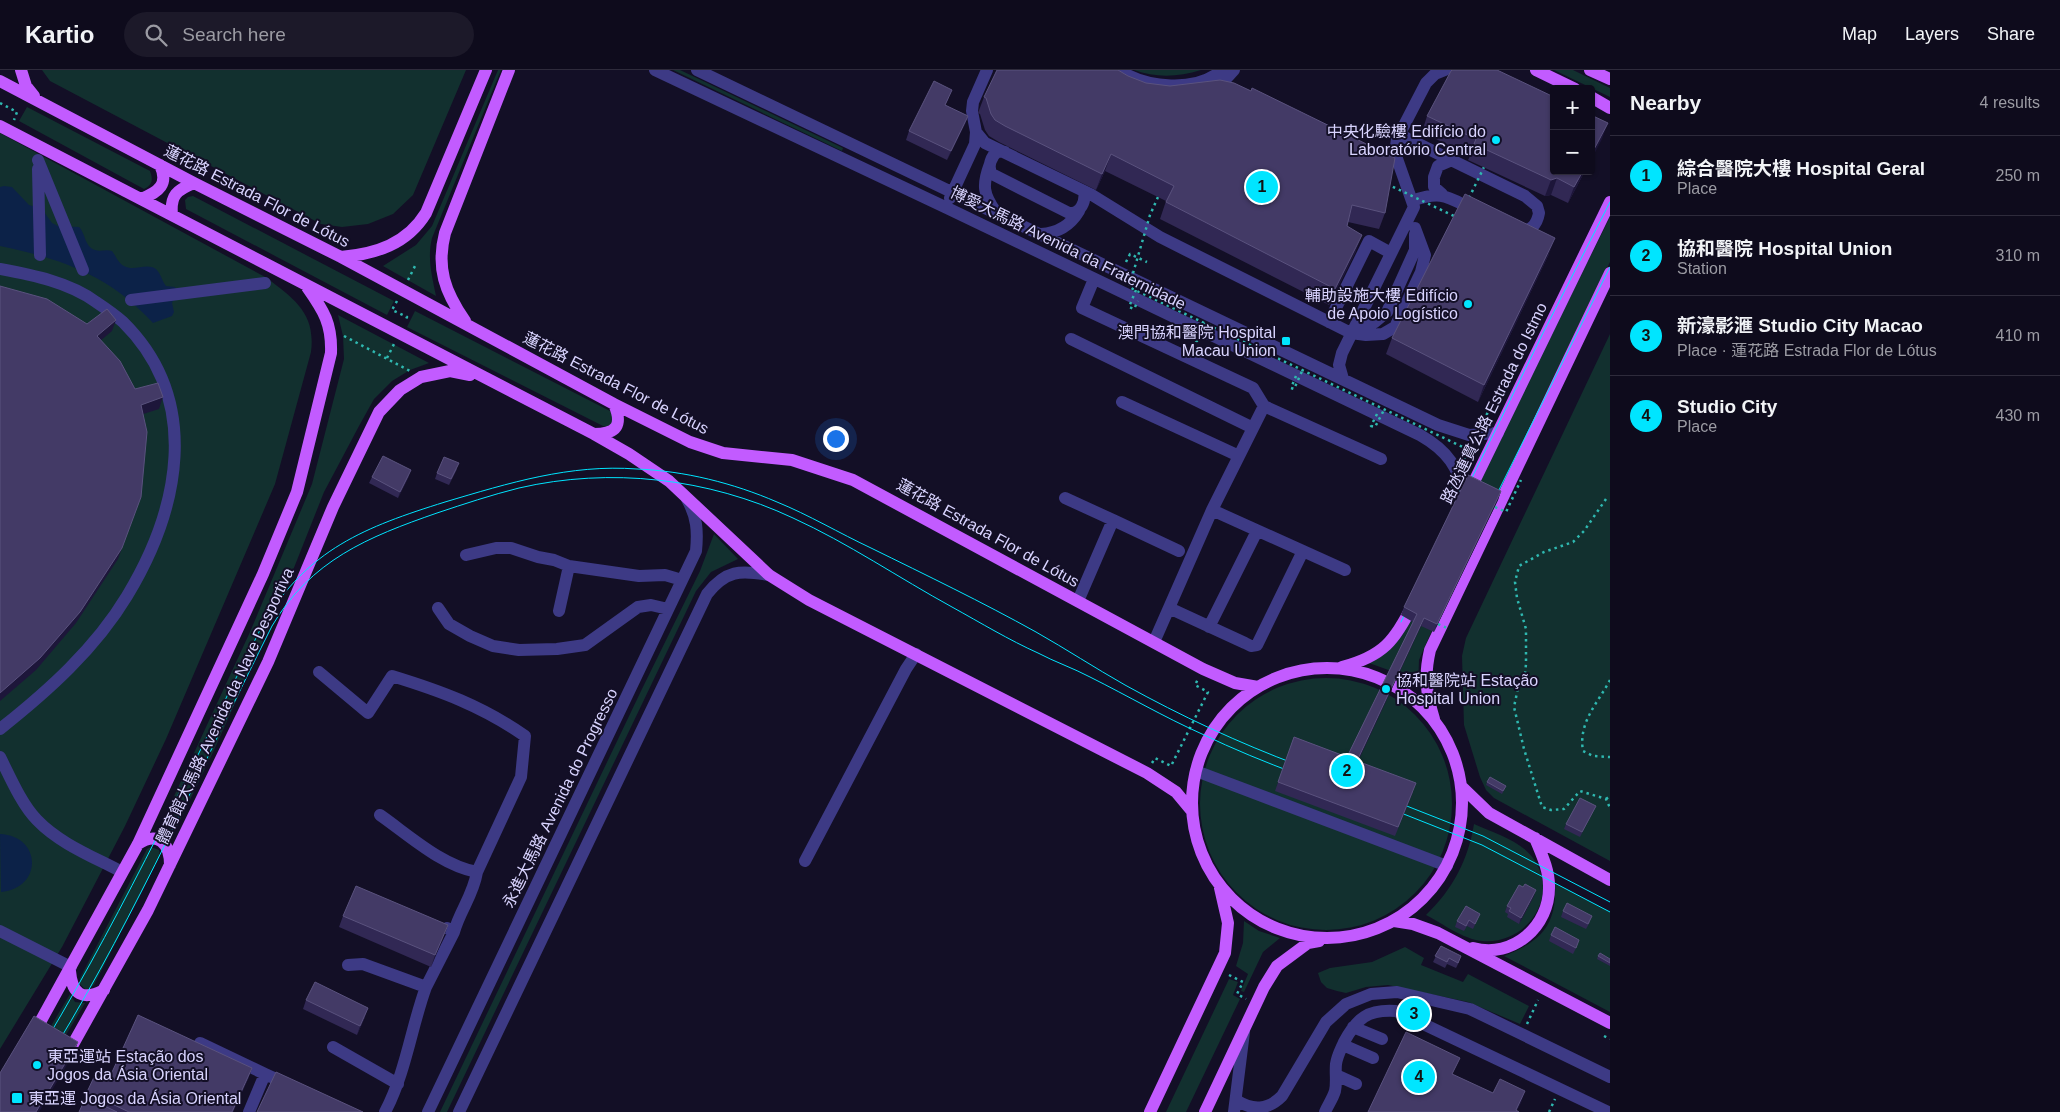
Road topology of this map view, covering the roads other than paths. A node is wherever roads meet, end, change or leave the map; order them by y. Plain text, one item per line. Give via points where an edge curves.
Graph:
1 (21, 70) edge
2 (486, 70) edge
3 (509, 70) edge
4 (655, 70) edge
5 (698, 70) edge
6 (987, 70) edge
7 (1105, 70) edge
8 (1119, 70) edge
9 (1222, 70) edge
10 (1234, 70) edge
11 (1536, 70) edge
12 (1590, 70) edge
13 (1438, 71) edge
14 (1610, 79) edge
15 (0, 81) edge
16 (1567, 85) edge
17 (36, 98) junction
18 (1595, 99) edge
19 (1610, 108) edge
20 (5, 128) edge
21 (980, 134) junction
22 (1400, 135) junction
23 (1005, 152) junction
24 (1452, 160) junction
25 (990, 164) junction
26 (160, 165) junction
27 (194, 183) junction
28 (953, 192) junction
29 (1088, 193) junction
30 (1442, 194) junction
31 (141, 199) junction
32 (1610, 202) edge
33 (1413, 204) junction
34 (947, 208) junction
35 (1079, 211) junction
36 (996, 212) junction
37 (172, 215) junction
38 (1485, 215) edge
39 (1502, 224) edge
40 (1041, 234) junction
41 (1034, 250) junction
42 (1391, 253) junction
43 (40, 255) dead end
44 (341, 257) junction
45 (0, 270) edge
46 (83, 270) dead end
47 (1610, 273) edge
48 (1094, 279) junction
49 (265, 283) dead end
50 (305, 284) junction
51 (131, 300) dead end
52 (1329, 322) junction
53 (466, 324) junction
54 (1351, 333) junction
55 (1071, 339) dead end
56 (482, 377) junction
57 (1343, 379) junction
58 (1122, 402) dead end
59 (614, 404) junction
60 (1264, 406) junction
61 (1253, 428) junction
62 (1498, 433) junction
63 (594, 434) junction
64 (1239, 456) junction
65 (1381, 459) dead end
66 (684, 495) junction
67 (1065, 498) dead end
68 (1463, 498) joint
69 (1212, 510) junction
70 (1113, 520) junction
71 (1257, 530) junction
72 (1179, 551) dead end
73 (1304, 552) junction
74 (466, 555) dead end
75 (569, 566) junction
76 (1345, 570) dead end
77 (769, 575) junction
78 (682, 580) junction
79 (1418, 595) edge
80 (1078, 601) junction
81 (438, 608) dead end
82 (1169, 608) junction
83 (668, 609) junction
84 (559, 611) dead end
85 (1209, 627) junction
86 (1154, 642) junction
87 (916, 654) junction
88 (1337, 668) junction
89 (319, 672) dead end
90 (1258, 687) junction
91 (1435, 722) junction
92 (0, 729) edge
93 (0, 757) edge
94 (1196, 771) junction
95 (1461, 786) junction
96 (1191, 810) junction
97 (380, 815) dead end
98 (1534, 838) junction
99 (138, 844) junction
100 (805, 861) dead end
101 (170, 865) junction
102 (1447, 866) junction
103 (122, 872) junction
104 (477, 872) junction
105 (1610, 880) edge
106 (1219, 886) junction
107 (1394, 921) junction
108 (439, 924) edge
109 (0, 932) edge
110 (454, 932) junction
111 (1332, 938) junction
112 (1462, 945) junction
113 (348, 965) dead end
114 (71, 969) junction
115 (426, 987) junction
116 (104, 990) junction
117 (1610, 1023) edge
118 (1354, 1027) junction
119 (1244, 1030) junction
120 (1382, 1039) dead end
121 (200, 1043) edge
122 (1343, 1045) junction
123 (333, 1047) dead end
124 (25, 1049) edge
125 (1373, 1058) dead end
126 (62, 1064) edge
127 (265, 1074) junction
128 (1336, 1074) junction
129 (1610, 1076) edge
130 (398, 1084) junction
131 (1356, 1084) dead end
132 (299, 1089) edge
133 (1235, 1106) edge
134 (249, 1112) edge
135 (385, 1112) edge
136 (428, 1112) edge
137 (460, 1112) edge
138 (1150, 1112) edge
139 (1205, 1112) edge
140 (1325, 1112) edge
141 (1608, 1112) edge

1 - 17 main road via 26,86
2 - 44 main road via 420,223 396,243 369,253
3 - 53 main road via 440,249 441,272 453,304
4 - 34 street, 博愛大馬路 Avenida da Fraternidade
5 - 28 street, 博愛大馬路 Avenida da Fraternidade
6 - 21 street via 979,98 972,108
7 - 10 street via 1111,77 1136,90 1177,94 1210,88 1224,81
8 - 9 street via 1137,80 1171,86 1207,79
11 - 16 main road
12 - 14 main road
13 - 22 street via 1426,83
15 - 17 main road, 蓮花路 Estrada Flor de Lótus
17 - 26 main road, 蓮花路 Estrada Flor de Lótus
18 - 19 main road
20 - 31 main road
21 - 23 street
21 - 28 street
22 - 24 street
22 - 33 street via 1395,153
23 - 25 street via 996,152
23 - 29 street
24 - 30 street via 1438,166 1434,176 1434,187
24 - 39 street via 1526,196 1537,206 1538,218 1529,230 1518,231
25 - 35 street via 990,172 995,176 1069,213
25 - 36 street via 983,182 988,201
26 - 27 main road, 蓮花路 Estrada Flor de Lótus
26 - 31 main road via 163,182 153,195
27 - 37 main road via 179,189 174,197
27 - 44 main road, 蓮花路 Estrada Flor de Lótus
28 - 34 street
28 - 36 street, 博愛大馬路 Avenida da Fraternidade
29 - 35 street
29 - 52 street via 1160,237
30 - 33 street via 1429,194
30 - 38 street
31 - 37 main road
32 - 62 main road, 路氹連貫公路 Estrada do Istmo
33 - 42 street
33 - 54 street via 1415,250 1386,312 1375,322
34 - 41 street, 博愛大馬路 Avenida da Fraternidade
35 - 40 street via 1069,225 1056,232
36 - 40 street, 博愛大馬路 Avenida da Fraternidade
37 - 50 main road
40 - 41 street
40 - 57 street, 博愛大馬路 Avenida da Fraternidade
41 - 48 street, 博愛大馬路 Avenida da Fraternidade
42 - 52 street via 1368,241
42 - 54 street
43 - 46 street via 38,160
44 - 53 main road, 蓮花路 Estrada Flor de Lótus
45 - 92 street via 28,274 68,287 95,301 122,322 154,362 169,396 176,438 173,479 164,518 151,553 126,598 89,649 39,698
47 - 91 main road via 1430,650 1425,670 1426,685
48 - 60 street via 1082,308 1253,388
48 - 68 street, 博愛大馬路 Avenida da Fraternidade via 1137,295 1381,411 1445,452 1456,468
49 - 51 street
50 - 56 main road
50 - 99 main road, 體育館大馬路 Avenida da Nave Desportiva via 322,308 331,337 331,353 297,492 229,651
52 - 54 street
53 - 59 main road, 蓮花路 Estrada Flor de Lótus
54 - 57 street via 1342,353
55 - 61 street
56 - 63 main road
56 - 101 main road, 體育館大馬路 Avenida da Nave Desportiva via 450,371 421,377 400,390 379,412 333,507 268,662
57 - 62 street, 博愛大馬路 Avenida da Fraternidade via 1438,425 1469,435
58 - 64 street
59 - 63 main road via 619,415 616,427 605,434
59 - 80 main road, 蓮花路 Estrada Flor de Lótus via 690,442 723,453 786,459 853,480
60 - 61 street
60 - 65 street
61 - 64 street
62 - 68 main road, 路氹連貫公路 Estrada do Istmo
63 - 66 main road via 656,472
64 - 69 street
66 - 77 main road
66 - 78 street, 永進大馬路 Avenida do Progresso via 694,512 698,532 696,551
67 - 70 street
69 - 71 street
69 - 82 street
70 - 72 street
70 - 80 street
71 - 73 street
71 - 85 street
73 - 76 street
73 - 85 street via 1257,645 1251,646
74 - 75 street via 512,548
75 - 78 street via 639,576 665,575
75 - 84 street
77 - 87 main road via 809,600
77 - 137 street via 749,571 732,574 719,579 707,594
78 - 83 street, 永進大馬路 Avenida do Progresso
79 - 88 main road via 1392,642 1358,663
80 - 86 main road, 蓮花路 Estrada Flor de Lótus
81 - 83 street via 449,624 470,636 492,646 519,650 585,644 638,608 651,605
82 - 85 street
82 - 86 street
83 - 136 street, 永進大馬路 Avenida do Progresso
86 - 90 main road, 蓮花路 Estrada Flor de Lótus via 1235,683
87 - 96 main road via 1147,774 1176,792
87 - 100 street
88 - 90 main road via 1303,670
88 - 91 main road via 1374,677 1397,688
89 - 104 street via 368,712 392,676 469,702 525,736 521,777
90 - 94 main road via 1221,719 1207,739
91 - 95 main road via 1452,753
93 - 103 street via 36,820 61,840
94 - 96 main road
94 - 102 street
95 - 98 main road via 1489,813
95 - 102 main road via 1462,818 1455,849
96 - 106 main road via 1205,863
97 - 104 street via 447,862
98 - 105 main road
98 - 112 main road via 1543,857 1549,884 1542,919 1530,934 1505,948 1480,950
99 - 101 main road via 146,838 157,838 166,844
99 - 103 main road, 體育館大馬路 Avenida da Nave Desportiva
101 - 116 main road, 體育館大馬路 Avenida da Nave Desportiva
102 - 107 main road via 1420,902
103 - 114 main road, 體育館大馬路 Avenida da Nave Desportiva
104 - 110 street
106 - 111 main road via 1242,908 1269,926 1300,936
106 - 138 main road via 1228,923 1225,954
107 - 111 main road via 1367,932
107 - 112 main road via 1424,927
108 - 110 street
109 - 114 street
110 - 115 street
111 - 119 main road via 1308,943 1277,966
112 - 117 main road
113 - 115 street via 371,966
114 - 116 main road via 71,984 80,994 93,996
114 - 124 main road, 體育館大馬路 Avenida da Nave Desportiva
115 - 130 street
116 - 126 main road, 體育館大馬路 Avenida da Nave Desportiva
118 - 120 street
118 - 122 street
118 - 141 street via 1368,1013 1396,1011
119 - 133 street
119 - 139 main road
121 - 127 street
122 - 125 street
122 - 128 street via 1336,1063
123 - 130 street
127 - 132 street
127 - 134 street
128 - 131 street
128 - 140 street via 1335,1091
129 - 133 street via 1470,1009 1397,992 1371,994 1346,1004 1326,1022 1275,1103 1255,1108
130 - 135 street

